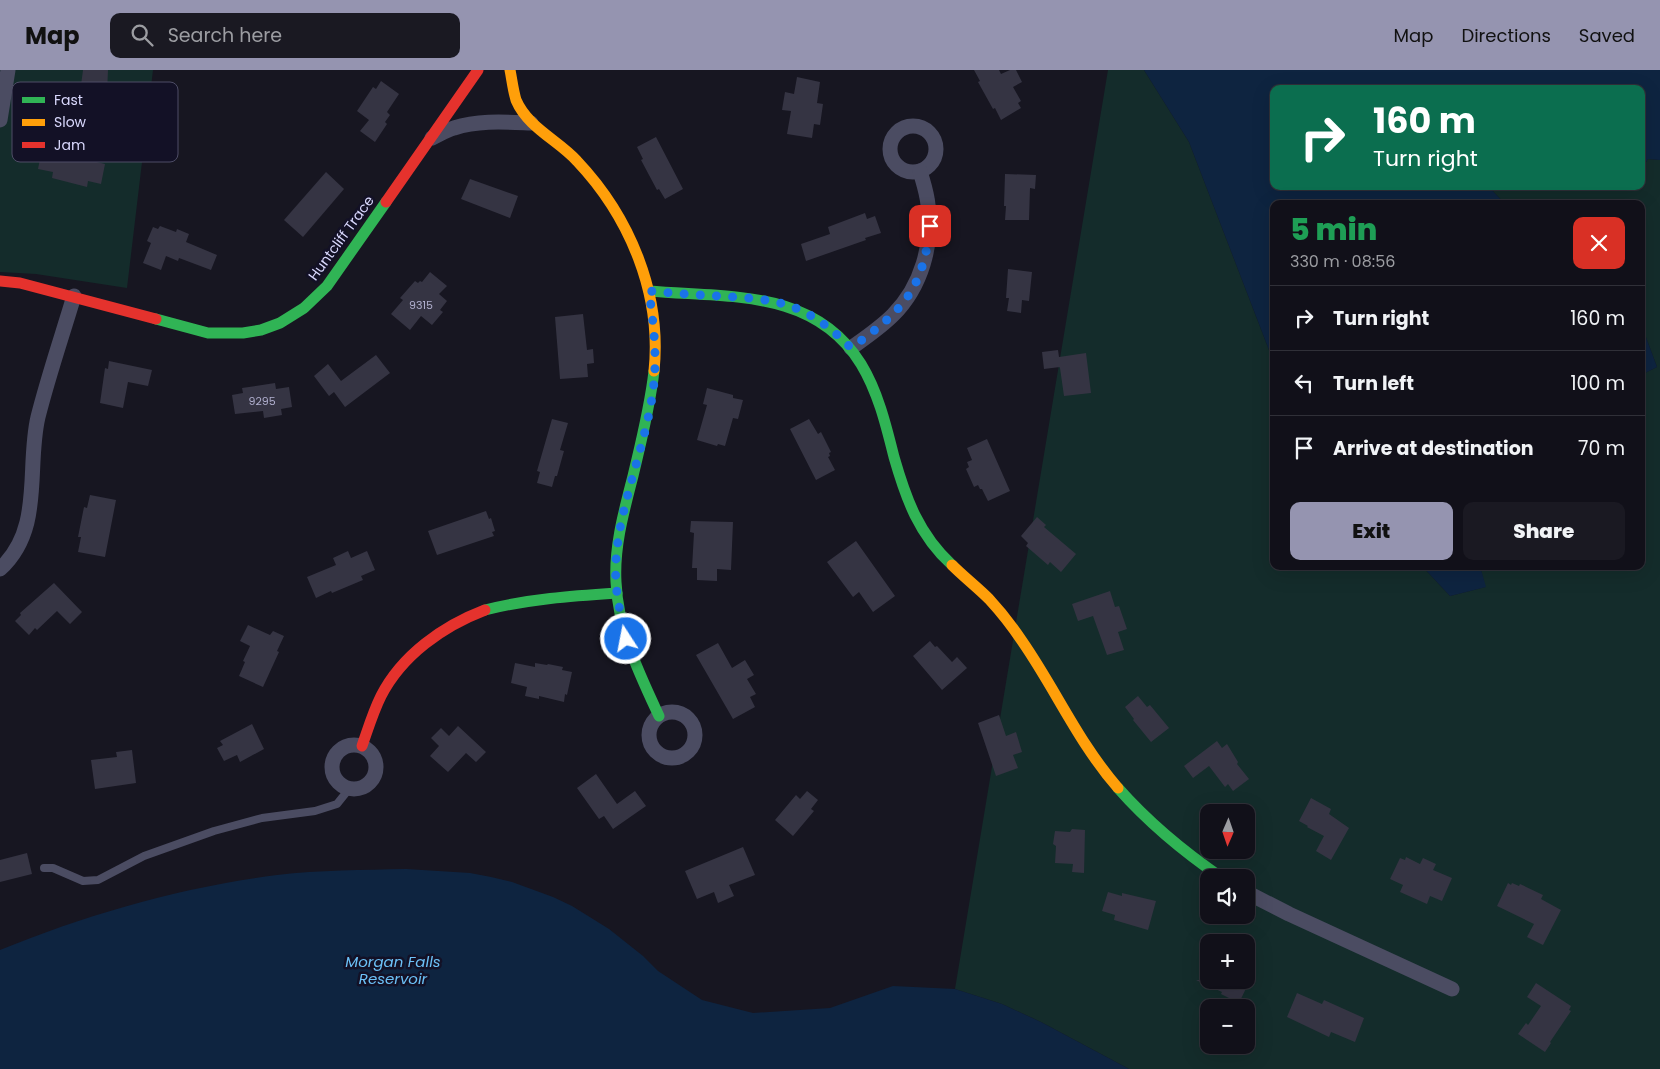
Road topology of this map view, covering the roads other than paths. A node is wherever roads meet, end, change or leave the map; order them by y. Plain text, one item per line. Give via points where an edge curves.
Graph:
1 (8, 70) edge
2 (478, 70) edge
3 (510, 70) edge
4 (0, 120) edge
5 (532, 124) junction
6 (429, 140) junction
7 (920, 171) dead end
8 (0, 281) edge
9 (649, 291) junction
10 (74, 296) junction
11 (851, 348) junction
12 (0, 569) edge
13 (617, 593) junction
14 (659, 716) dead end
15 (362, 746) junction
16 (349, 789) junction
17 (44, 868) dead end
18 (1209, 869) edge
19 (1255, 897) edge
20 (1452, 989) dead end

1 - 4 street
2 - 6 street, Huntcliff Trace
3 - 5 street via 518,103
5 - 6 street via 498,121 473,124 452,128
5 - 9 street via 575,158 609,198 633,242
6 - 10 street, Huntcliff Trace via 327,286 304,308 280,323 244,333 208,333
7 - 11 street via 930,226 920,274 894,314
8 - 10 street, Huntcliff Trace via 20,282
9 - 11 street via 782,304 820,321
9 - 13 street via 655,334 654,382 619,530
10 - 12 street via 38,418 26,529 18,547
11 - 18 street via 874,386 906,498 921,529 940,554 982,592 1012,626 1080,738 1125,796 1176,845
13 - 14 street via 636,669
13 - 15 street via 511,602 481,610 455,622 426,641 402,665 382,694
15 - 16 street via 374,755 374,777 359,789
15 - 16 street via 344,746 333,759 334,777
16 - 17 lane via 337,804 214,831 144,856 98,880 83,881 53,868
19 - 20 street

